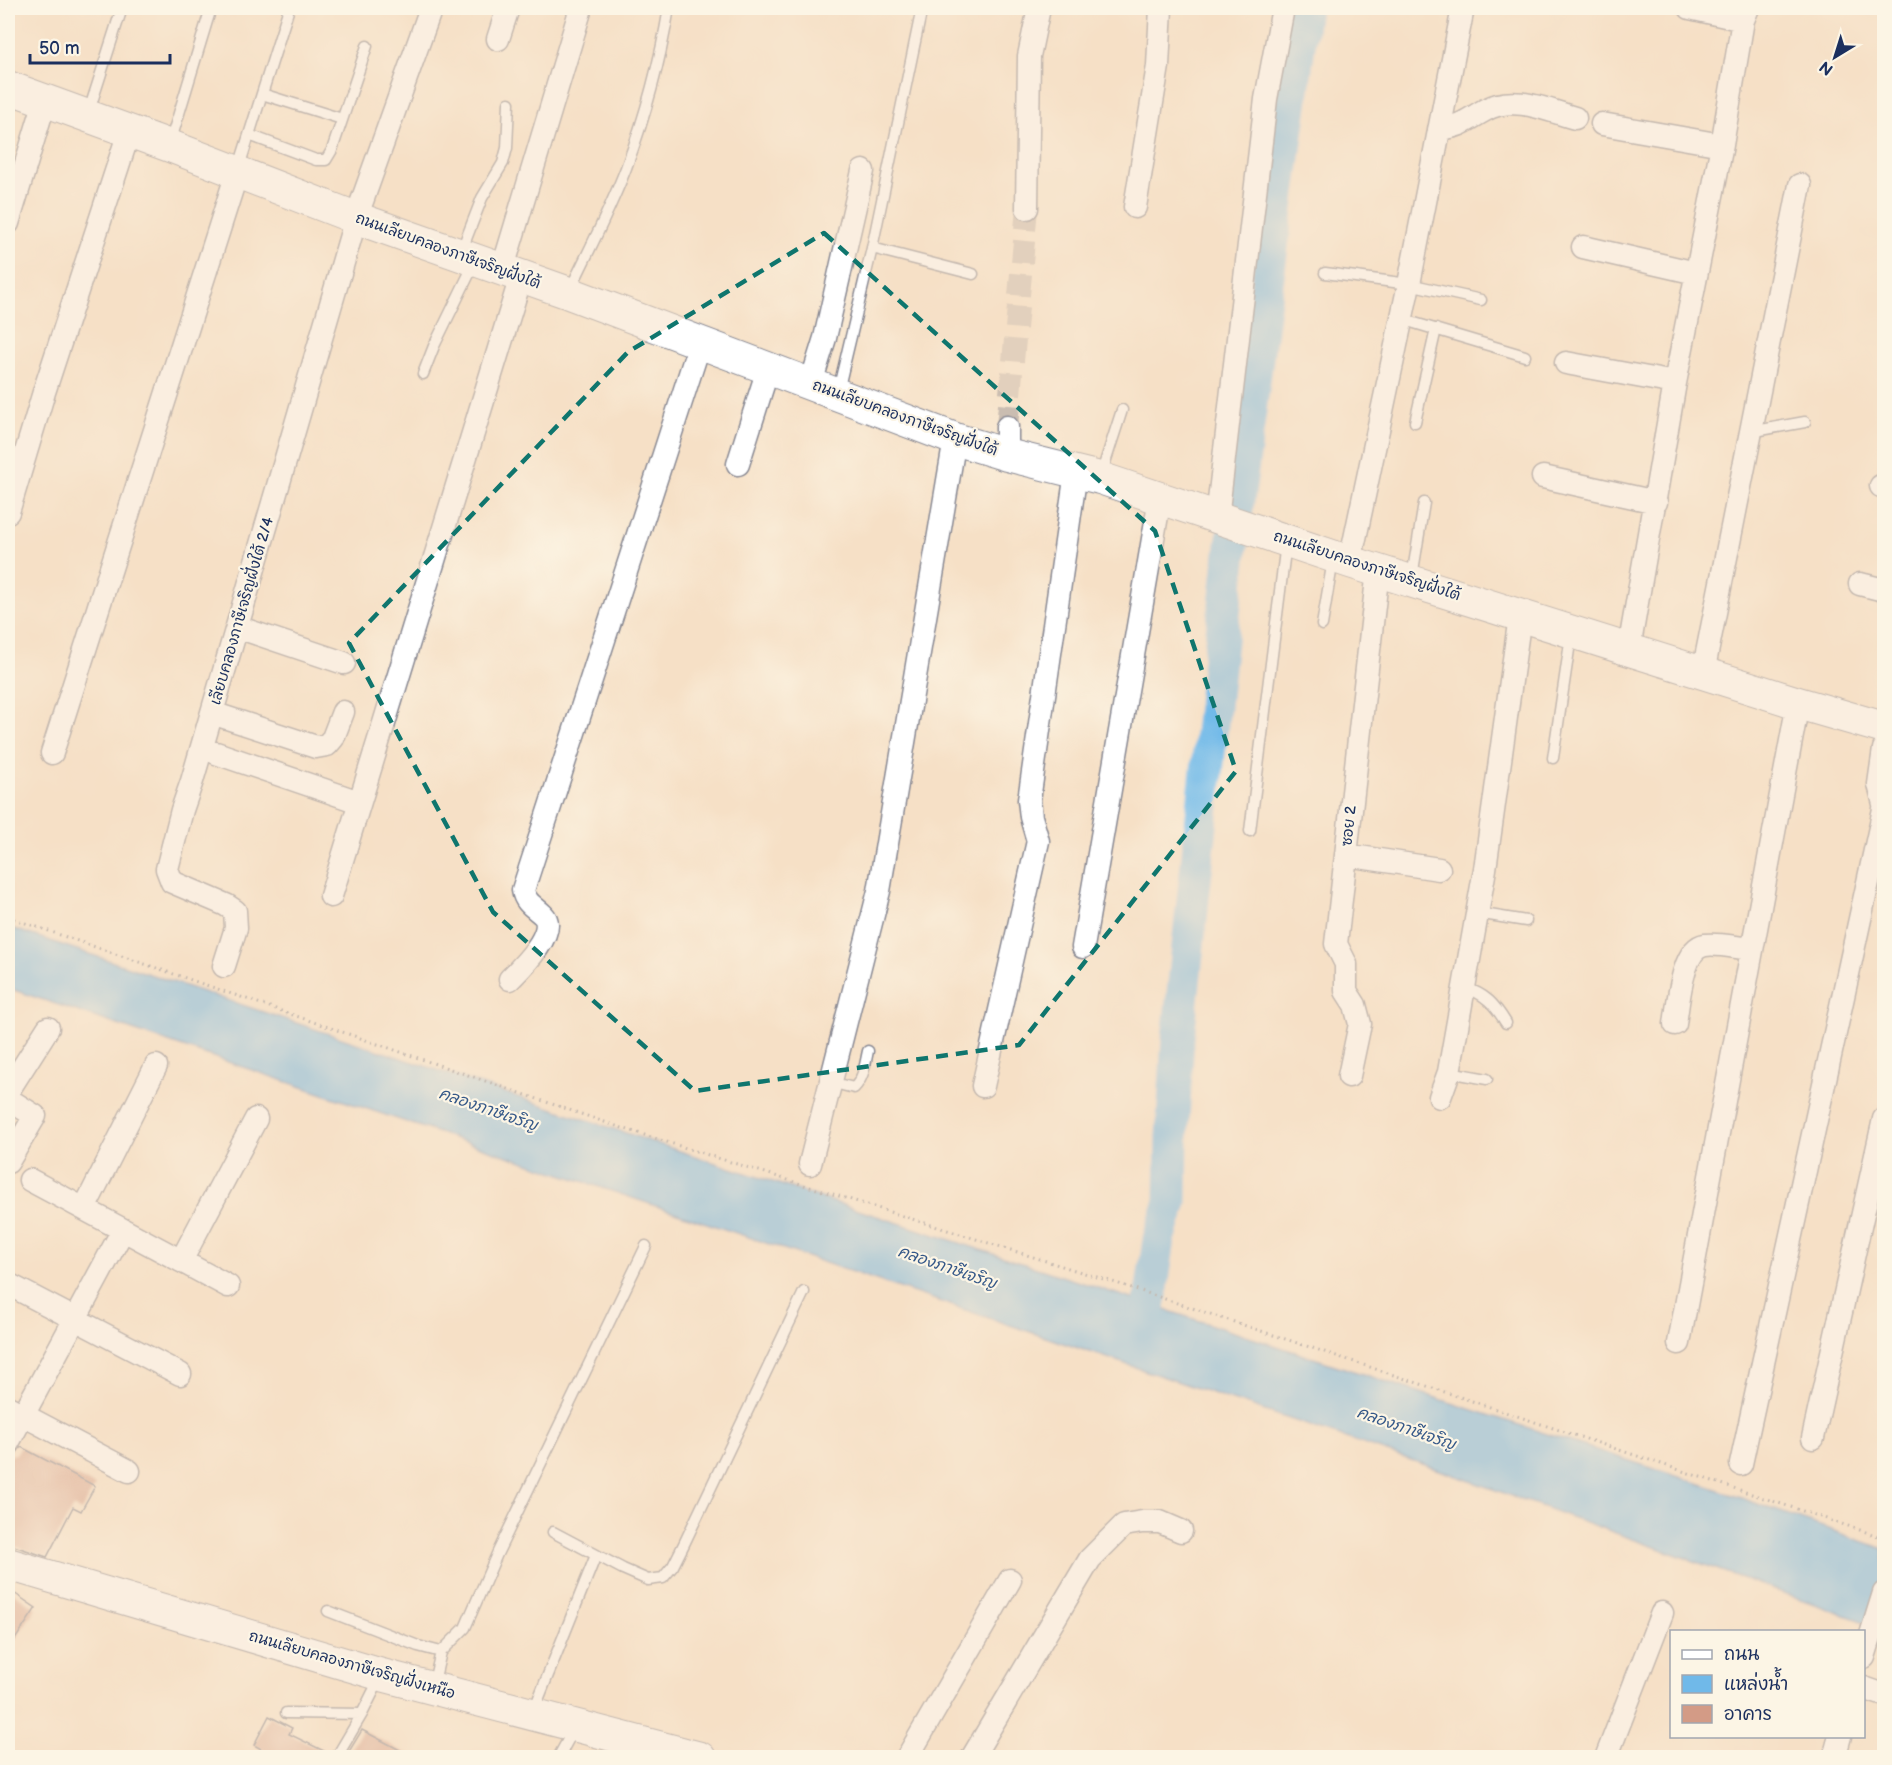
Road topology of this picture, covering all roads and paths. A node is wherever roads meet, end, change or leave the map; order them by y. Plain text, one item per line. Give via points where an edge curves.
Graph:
1 (122, 8) edge
2 (211, 8) edge
3 (289, 8) edge
4 (431, 8) edge
5 (508, 8) edge
6 (581, 8) edge
7 (669, 8) edge
8 (922, 8) edge
9 (1039, 8) edge
10 (1161, 8) edge
11 (1283, 8) edge
12 (1462, 8) edge
13 (1690, 8) edge
14 (1746, 14) edge
15 (498, 39) dead end
16 (367, 46) dead end
17 (8, 87) edge
18 (262, 94) junction
19 (45, 101) junction
20 (509, 103) dead end
21 (87, 117) junction
22 (1575, 118) dead end
23 (342, 119) junction
24 (1602, 124) dead end
25 (1439, 129) junction
26 (129, 132) junction
27 (249, 135) junction
28 (1722, 145) junction
29 (170, 146) junction
30 (863, 171) dead end
31 (237, 173) junction
32 (1800, 185) dead end
33 (1135, 207) dead end
34 (1027, 208) tunnel mouth
35 (356, 218) junction
36 (8, 224) edge
37 (1583, 247) dead end
38 (872, 248) junction
39 (490, 266) junction
40 (1325, 273) dead end
41 (1696, 273) junction
42 (974, 274) dead end
43 (1409, 284) junction
44 (569, 293) junction
45 (1480, 300) dead end
46 (1401, 319) junction
47 (1436, 329) junction
48 (700, 343) junction
49 (1525, 356) dead end
50 (1566, 363) dead end
51 (768, 369) junction
52 (423, 374) dead end
53 (1675, 383) junction
54 (824, 389) junction
55 (1122, 410) dead end
56 (1415, 422) dead end
57 (1805, 422) dead end
58 (1750, 432) junction
59 (955, 439) junction
60 (738, 464) dead end
61 (1088, 475) junction
62 (1543, 477) dead end
63 (1160, 498) junction
64 (1656, 502) junction
65 (1424, 503) dead end
66 (8, 512) edge
67 (1228, 521) junction
68 (1287, 540) junction
69 (1354, 563) junction
70 (1411, 581) junction
71 (1860, 584) dead end
72 (1884, 590) edge
73 (1520, 616) junction
74 (1322, 625) dead end
75 (237, 627) junction
76 (1572, 632) junction
77 (1629, 649) junction
78 (344, 663) dead end
79 (1703, 673) junction
80 (1798, 703) junction
81 (343, 712) dead end
82 (212, 713) junction
83 (1884, 728) edge
84 (1884, 749) edge
85 (52, 753) dead end
86 (216, 753) dead end
87 (1553, 758) dead end
88 (359, 802) junction
89 (1884, 804) edge
90 (1884, 809) edge
91 (1250, 831) dead end
92 (1346, 855) junction
93 (1438, 869) dead end
94 (331, 896) dead end
95 (1477, 913) junction
96 (8, 917) edge
97 (1526, 921) dead end
98 (1083, 947) dead end
99 (1752, 949) junction
100 (224, 966) dead end
101 (510, 979) dead end
102 (1464, 988) junction
103 (1506, 1023) dead end
104 (1674, 1024) dead end
105 (48, 1028) dead end
106 (868, 1051) dead end
107 (156, 1066) dead end
108 (1449, 1072) junction
109 (1349, 1076) dead end
110 (1487, 1078) dead end
111 (829, 1082) junction
112 (983, 1086) dead end
113 (8, 1091) edge
114 (1440, 1097) dead end
115 (8, 1099) edge
116 (256, 1119) dead end
117 (1884, 1119) edge
118 (8, 1162) edge
119 (810, 1164) dead end
120 (30, 1180) dead end
121 (84, 1209) junction
122 (123, 1230) junction
123 (646, 1246) dead end
124 (180, 1261) junction
125 (8, 1284) edge
126 (228, 1286) dead end
127 (804, 1292) dead end
128 (75, 1318) junction
129 (1678, 1343) dead end
130 (180, 1374) dead end
131 (15, 1411) edge
132 (1813, 1438) dead end
133 (8, 1443) edge
134 (1742, 1464) dead end
135 (129, 1471) dead end
136 (1181, 1531) dead end
137 (553, 1532) dead end
138 (1884, 1538) edge
139 (596, 1555) junction
140 (8, 1564) edge
141 (1010, 1580) dead end
142 (1884, 1593) edge
143 (328, 1611) dead end
144 (1662, 1613) dead end
145 (441, 1652) junction
146 (1865, 1653) edge
147 (382, 1675) junction
148 (433, 1689) junction
149 (1865, 1689) edge
150 (1884, 1695) edge
151 (286, 1713) dead end
152 (362, 1714) junction
153 (532, 1715) junction
154 (576, 1726) junction
155 (1840, 1738) edge
156 (336, 1758) edge
157 (558, 1758) edge
158 (700, 1758) edge
159 (907, 1758) edge
160 (972, 1758) edge
161 (1606, 1758) edge
162 (1834, 1758) edge

1 - 21 lane
2 - 29 lane
3 - 18 lane
4 - 35 street, เลียบคลองภาษีเจริญฝั่งใต้ 2/4
5 - 15 street
6 - 39 street
7 - 44 lane via 643,118 626,169
8 - 38 lane
9 - 34 street via 1029,56
10 - 33 street via 1158,66
11 - 67 street via 1264,110
12 - 25 street, ซอย 2
13 - 14 street
14 - 28 street
16 - 23 lane
17 - 19 street, ถนนเลียบคลองภาษีเจริญฝั่งใต้
18 - 23 lane
18 - 27 lane
19 - 21 street, ถนนเลียบคลองภาษีเจริญฝั่งใต้
19 - 36 street
20 - 39 lane via 503,163 482,198
21 - 26 street, ถนนเลียบคลองภาษีเจริญฝั่งใต้
22 - 25 street via 1533,105 1505,103 1486,109 1462,125
23 - 27 lane via 326,160 316,160
24 - 28 street
25 - 43 street, ซอย 2
26 - 29 street, ถนนเลียบคลองภาษีเจริญฝั่งใต้
26 - 66 street
27 - 31 lane
28 - 41 street
29 - 31 street, ถนนเลียบคลองภาษีเจริญฝั่งใต้
30 - 54 street via 825,338
31 - 35 street, ถนนเลียบคลองภาษีเจริญฝั่งใต้
31 - 85 street
32 - 58 street
35 - 39 street, ถนนเลียบคลองภาษีเจริญฝั่งใต้
35 - 75 street, เลียบคลองภาษีเจริญฝั่งใต้ 2/4
37 - 41 street
38 - 42 lane
38 - 54 lane
39 - 44 street, ถนนเลียบคลองภาษีเจริญฝั่งใต้
39 - 52 lane via 434,346
39 - 88 street
40 - 43 lane
41 - 53 street
43 - 45 lane
43 - 46 street, ซอย 2
44 - 48 street, ถนนเลียบคลองภาษีเจริญฝั่งใต้
46 - 47 lane
46 - 69 street, ซอย 2
47 - 49 lane
47 - 56 lane
48 - 51 street, ถนนเลียบคลองภาษีเจริญฝั่งใต้
48 - 101 street via 523,890 527,902 546,917 547,924 540,945
50 - 53 street
51 - 54 street, ถนนเลียบคลองภาษีเจริญฝั่งใต้
51 - 60 street
53 - 64 street
54 - 59 street, ถนนเลียบคลองภาษีเจริญฝั่งใต้
55 - 61 lane
57 - 58 lane
58 - 79 street
59 - 61 street, ถนนเลียบคลองภาษีเจริญฝั่งใต้ via 1007,441
59 - 111 street via 879,891
61 - 63 street, ถนนเลียบคลองภาษีเจริญฝั่งใต้
61 - 112 street via 1029,800 1038,841
62 - 64 street
63 - 67 street, ถนนเลียบคลองภาษีเจริญฝั่งใต้
63 - 98 street
64 - 77 street
65 - 70 lane
67 - 68 street, ถนนเลียบคลองภาษีเจริญฝั่งใต้
68 - 69 street, ถนนเลียบคลองภาษีเจริญฝั่งใต้
68 - 91 lane
69 - 70 street, ถนนเลียบคลองภาษีเจริญฝั่งใต้
69 - 74 lane
69 - 92 street, ซอย 2
70 - 73 street, ถนนเลียบคลองภาษีเจริญฝั่งใต้
71 - 72 street
73 - 76 street, ถนนเลียบคลองภาษีเจริญฝั่งใต้
73 - 95 street
75 - 78 street
75 - 82 street, เลียบคลองภาษีเจริญฝั่งใต้ 2/4
76 - 77 street, ถนนเลียบคลองภาษีเจริญฝั่งใต้
76 - 87 lane
77 - 79 street, ถนนเลียบคลองภาษีเจริญฝั่งใต้
79 - 80 street, ถนนเลียบคลองภาษีเจริญฝั่งใต้
80 - 83 street, ถนนเลียบคลองภาษีเจริญฝั่งใต้
80 - 99 street
81 - 82 street via 333,738 327,745 316,747
82 - 100 street, เลียบคลองภาษีเจริญฝั่งใต้ 2/4 via 167,869 172,882 235,911 236,928
84 - 89 street via 1879,784
86 - 88 street
88 - 94 street
90 - 134 street
92 - 93 street
92 - 109 street, ซอย 2 via 1336,944 1347,964 1346,991 1360,1024
95 - 97 lane
95 - 102 street
96 - 138 path via 619,1127 1132,1288
99 - 104 street via 1706,945 1695,949 1686,965
99 - 129 street
102 - 103 lane via 1494,1003
102 - 108 street
105 - 113 street
106 - 111 lane via 857,1086
107 - 121 street
108 - 110 lane
108 - 114 street
111 - 119 street
115 - 118 street via 35,1116
116 - 124 street
117 - 132 street
120 - 121 street
121 - 122 street
122 - 124 street
122 - 128 street
123 - 145 lane via 465,1628
124 - 126 street
125 - 128 street
127 - 139 lane via 673,1566 663,1578 648,1580
128 - 130 street
128 - 131 street
131 - 133 street
131 - 135 street
136 - 160 street via 1160,1522 1124,1525 1090,1559
137 - 139 lane
139 - 153 lane
140 - 147 street, ถนนเลียบคลองภาษีเจริญฝั่งเหนือ
141 - 159 street
142 - 146 street
143 - 145 lane
144 - 161 street
145 - 148 lane
147 - 148 street, ถนนเลียบคลองภาษีเจริญฝั่งเหนือ
147 - 152 lane
148 - 153 street, ถนนเลียบคลองภาษีเจริญฝั่งเหนือ
149 - 150 street
151 - 152 lane
152 - 156 lane
153 - 154 street, ถนนเลียบคลองภาษีเจริญฝั่งเหนือ
154 - 157 lane
154 - 158 street, ถนนเลียบคลองภาษีเจริญฝั่งเหนือ
155 - 162 street

